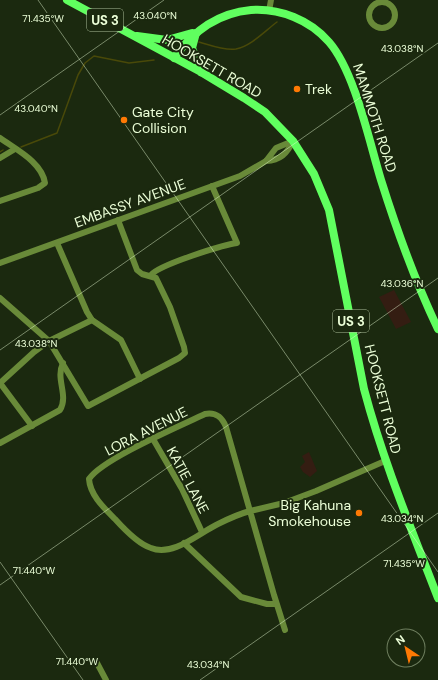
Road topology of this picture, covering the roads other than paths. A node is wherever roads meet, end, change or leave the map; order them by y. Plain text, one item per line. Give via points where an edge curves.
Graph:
1 (67, 0) edge
2 (271, 0) edge
3 (383, 1) edge
4 (269, 11) junction
5 (196, 32) junction
6 (132, 35) junction
7 (174, 58) junction
8 (201, 72) junction
9 (0, 138) edge
10 (293, 141) junction
11 (15, 149) junction
12 (0, 158) edge
13 (266, 160) junction
14 (212, 186) junction
15 (0, 202) edge
16 (118, 220) junction
17 (57, 243) junction
18 (0, 263) edge
19 (151, 275) junction
20 (0, 298) edge
21 (92, 320) junction
22 (438, 329) edge
23 (50, 341) junction
24 (63, 363) junction
25 (140, 379) junction
26 (0, 383) edge
27 (32, 426) junction
28 (153, 439) junction
29 (0, 443) edge
30 (385, 461) junction
31 (250, 511) junction
32 (202, 532) junction
33 (184, 542) junction
34 (438, 598) edge
35 (275, 604) junction
36 (285, 630) dead end
37 (98, 663) dead end
38 (106, 680) edge

1 - 6 main road, HOOKSETT ROAD / US 3
2 - 4 street
3 - 3 street via 373,5 369,15 372,23 381,28 391,25 396,15 392,6
4 - 5 main road, MAMMOTH ROAD via 250,10 231,14 213,21
4 - 22 main road, MAMMOTH ROAD via 295,17 314,28 330,43 343,62 414,277
5 - 6 main road via 167,40
5 - 7 main road, MAMMOTH ROAD
5 - 8 main road via 192,48
6 - 7 main road, HOOKSETT ROAD / US 3
7 - 8 main road, HOOKSETT ROAD / US 3
8 - 10 main road, HOOKSETT ROAD / US 3 via 256,105
9 - 11 street
10 - 13 street, EMBASSY AVENUE via 276,148
10 - 13 street, EMBASSY AVENUE via 289,151 281,157
10 - 30 main road, HOOKSETT ROAD / US 3 via 314,174 329,210 364,389
11 - 12 street
11 - 15 street via 33,162 45,183
13 - 14 street, EMBASSY AVENUE via 250,171
14 - 16 street, EMBASSY AVENUE
14 - 19 street via 237,243 159,268
16 - 17 street, EMBASSY AVENUE
16 - 19 street via 137,270 142,274
17 - 18 street, EMBASSY AVENUE
17 - 21 street
19 - 25 street via 158,280 165,294 185,353
20 - 23 street
21 - 23 street
21 - 25 street via 121,340
23 - 24 street
23 - 26 street
24 - 25 street via 88,406
24 - 27 street via 60,372 64,404 60,410
26 - 27 street
27 - 29 street
28 - 31 street, LORA AVENUE via 205,414 219,416 226,427
28 - 32 street, KATIE LANE via 182,489
28 - 33 street, LORA AVENUE via 98,469 89,479 89,486 109,513 149,548 170,549
30 - 31 street via 284,503
30 - 34 main road, HOOKSETT ROAD / US 3
31 - 32 street
31 - 35 street
32 - 33 street
33 - 35 street via 241,597
35 - 36 street
37 - 38 street

